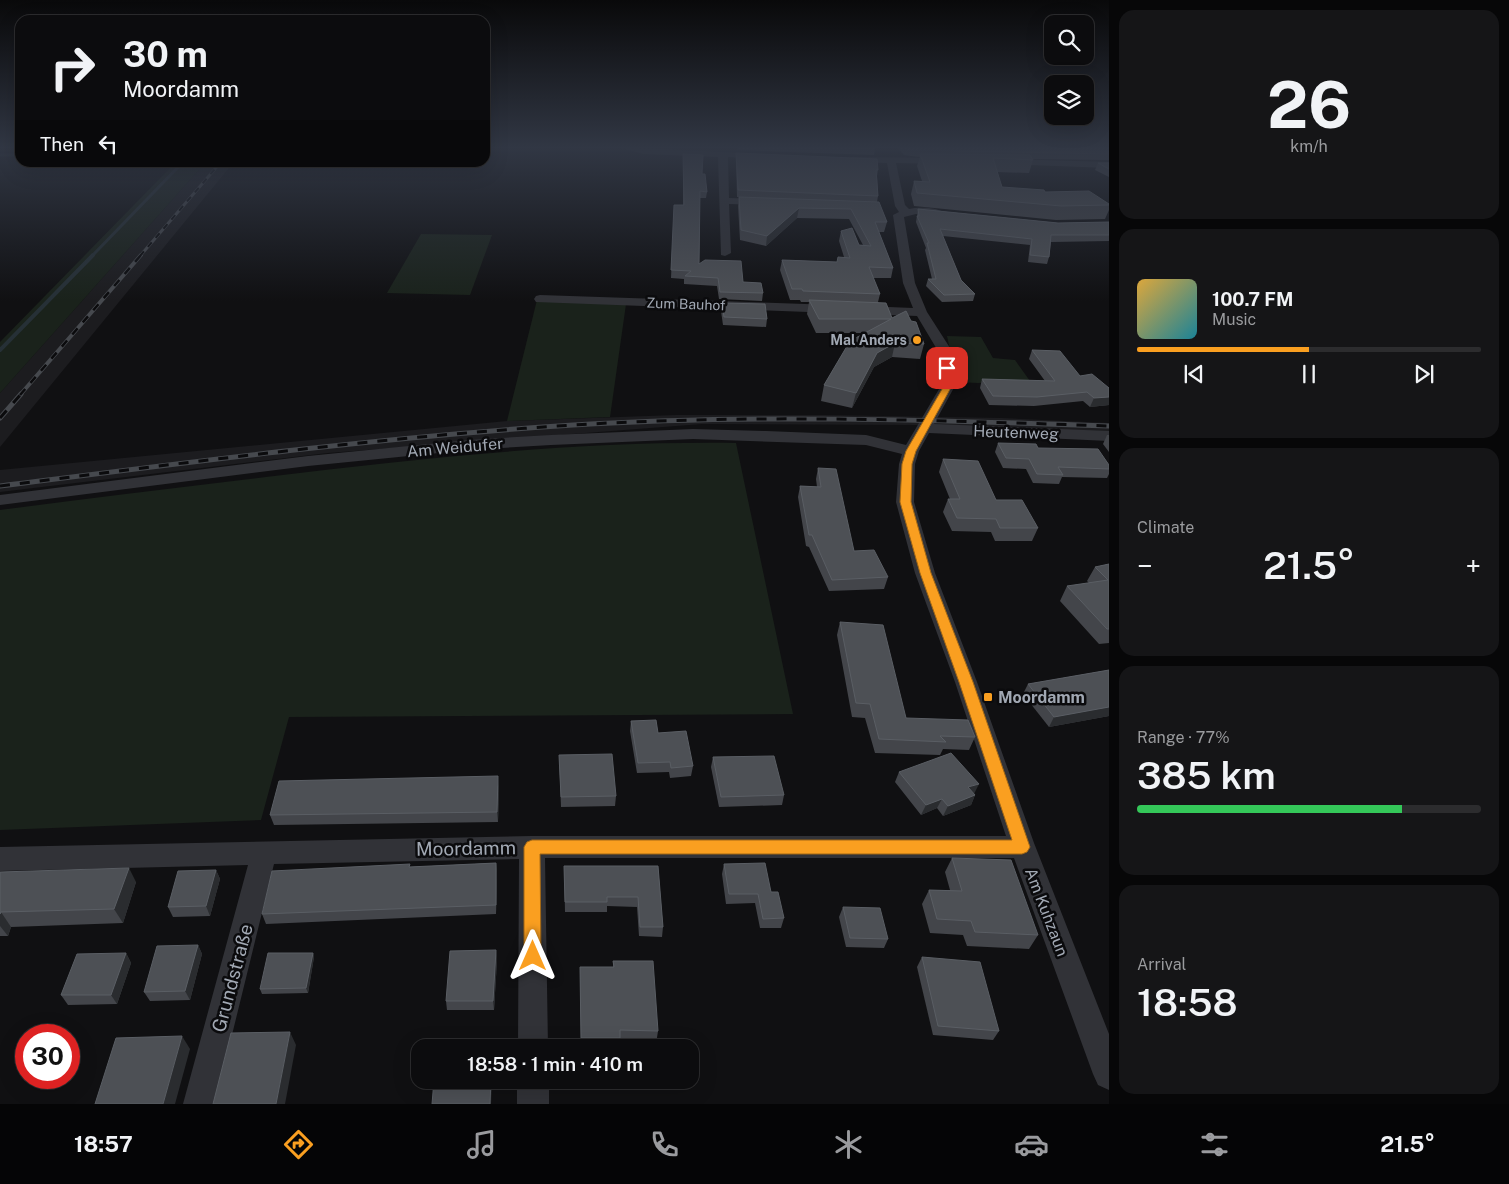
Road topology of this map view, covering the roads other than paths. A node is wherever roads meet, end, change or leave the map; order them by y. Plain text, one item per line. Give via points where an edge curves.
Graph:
1 (899, 199) edge
2 (723, 201) joint
3 (772, 203) edge
4 (888, 207) dead end
5 (906, 212) junction
6 (952, 215) edge
7 (724, 253) dead end
8 (540, 299) dead end
9 (921, 312) junction
10 (924, 428) junction
11 (1109, 436) edge
12 (911, 451) junction
13 (0, 500) edge
14 (532, 847) junction
15 (1022, 847) junction
16 (264, 852) junction
17 (0, 858) edge
18 (533, 1039) edge
19 (1109, 1074) edge
20 (533, 1089) edge
21 (199, 1104) edge
22 (533, 1104) edge

1 - 5 street
2 - 3 street
2 - 7 street
4 - 5 street
5 - 6 street
5 - 9 street, Am Kuhzaun via 898,215 909,283
8 - 9 street, Zum Bauhof
9 - 10 street, Am Kuhzaun via 945,352 949,384
10 - 11 street, Heutenweg
10 - 12 street, Am Kuhzaun
12 - 13 street, Am Weidufer via 866,440 766,436 693,434 551,440 308,461
12 - 15 street, Am Kuhzaun via 905,502 925,573
14 - 15 street, Moordamm
14 - 16 street, Moordamm
14 - 18 street
15 - 19 street, Am Kuhzaun
16 - 17 street, Moordamm
16 - 21 street, Grundstraße
20 - 22 street

